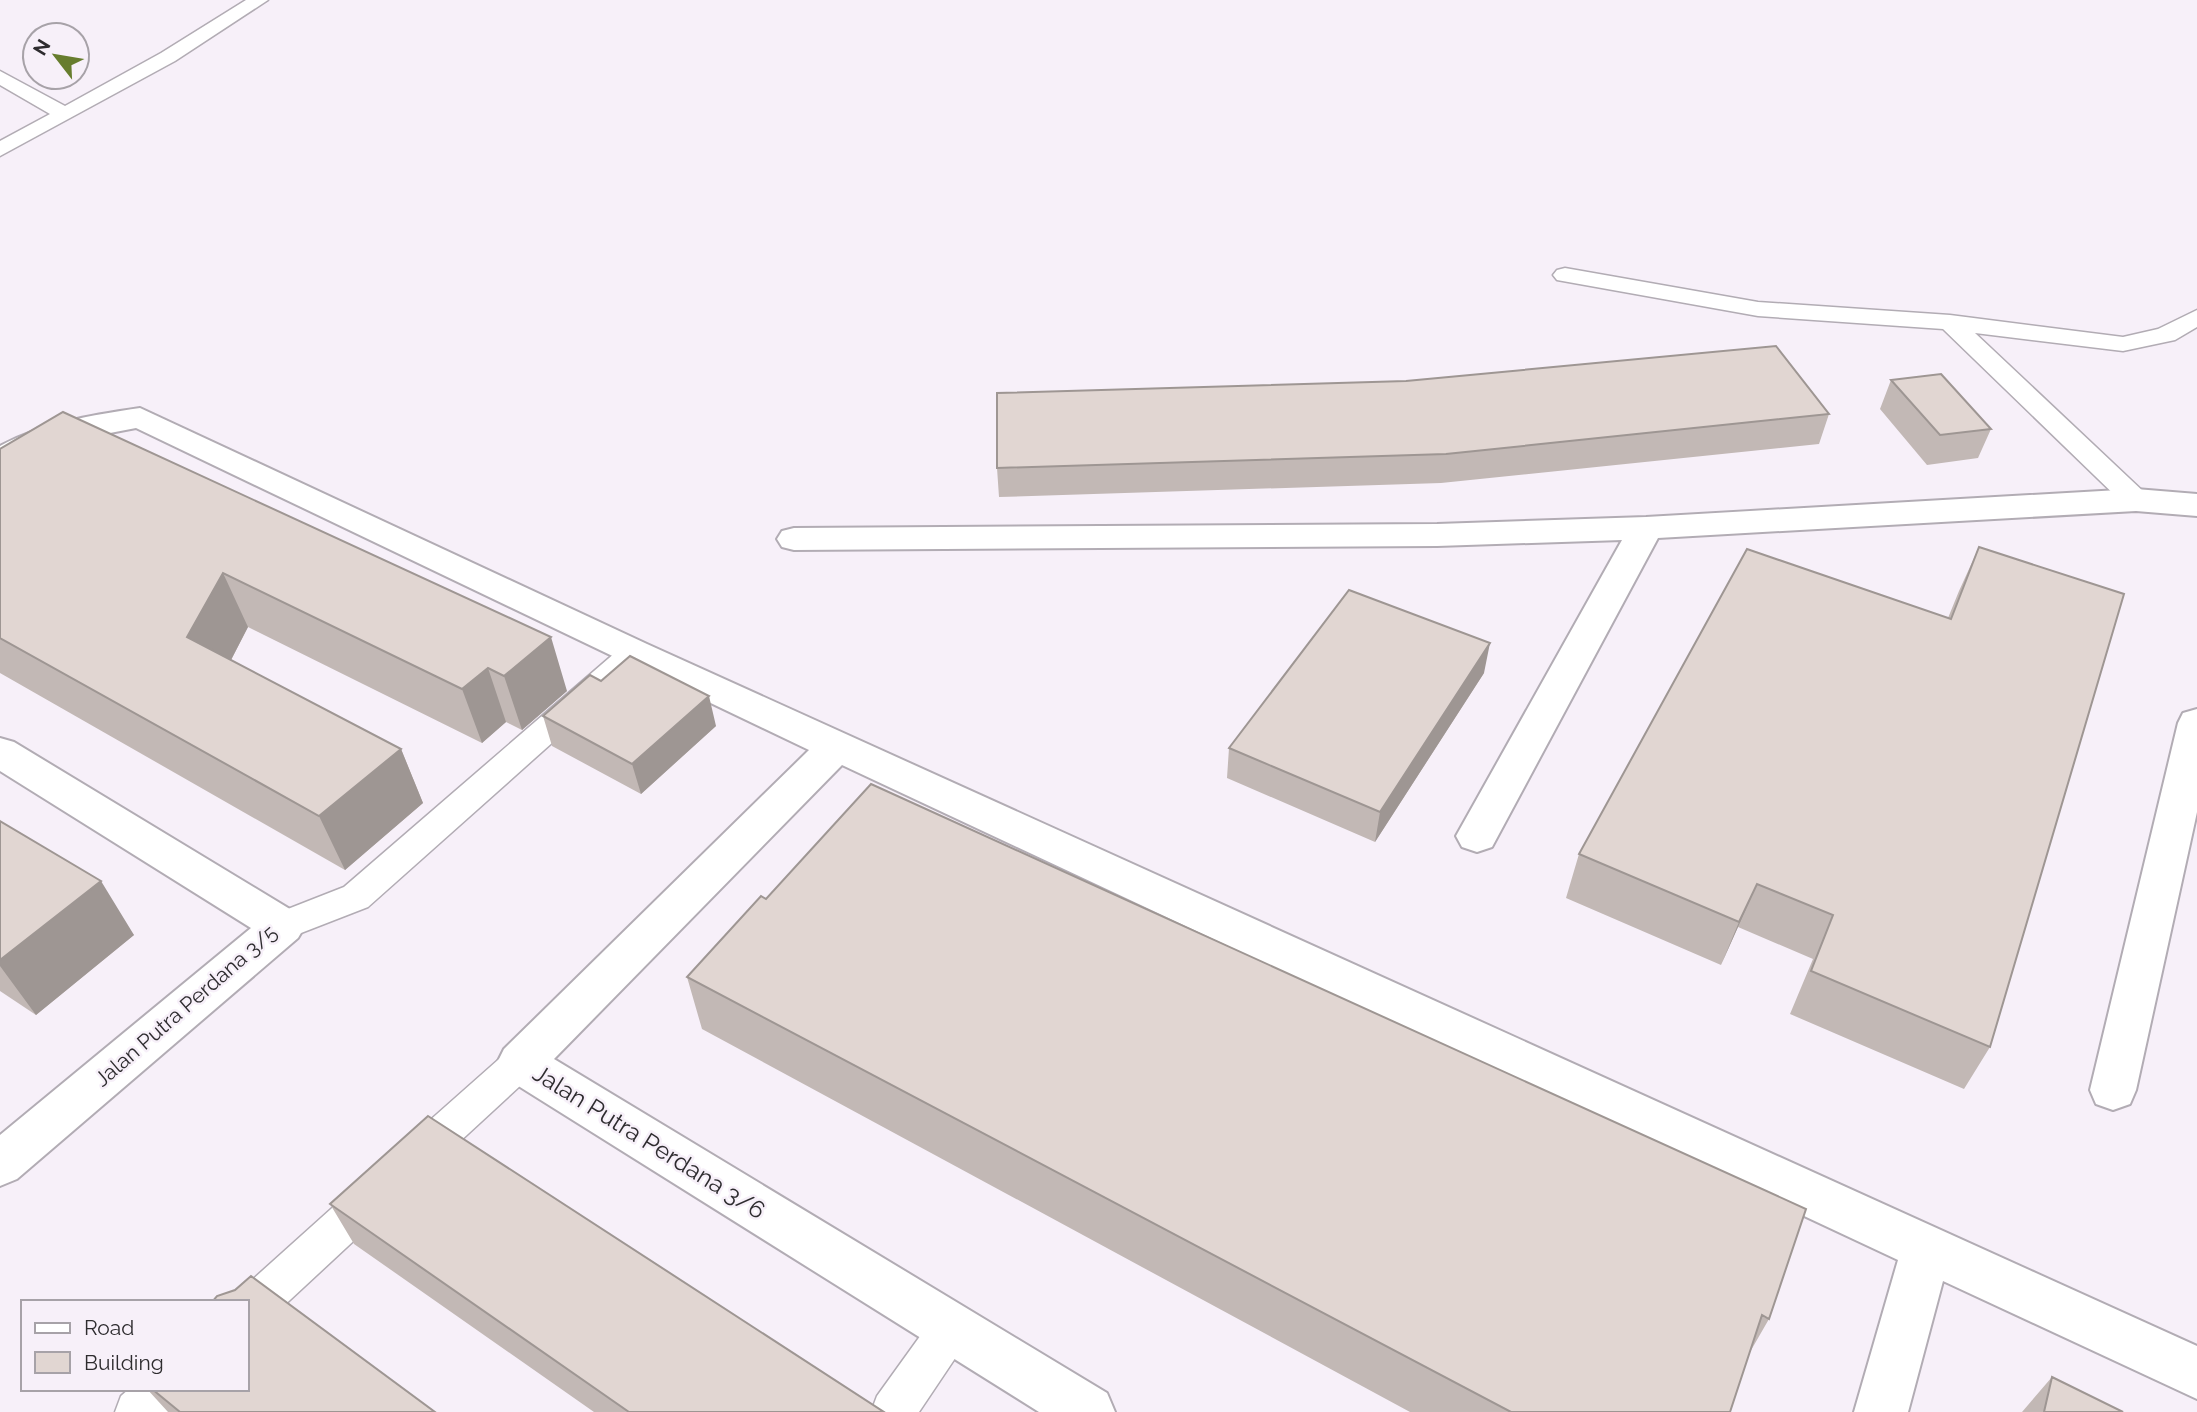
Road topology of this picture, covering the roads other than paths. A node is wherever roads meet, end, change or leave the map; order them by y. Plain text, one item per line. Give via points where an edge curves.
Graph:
1 (258, 0) edge
2 (0, 77) edge
3 (63, 113) junction
4 (0, 150) edge
5 (1565, 275) dead end
6 (2197, 317) edge
7 (1950, 322) junction
8 (0, 459) edge
9 (2136, 500) junction
10 (2197, 505) edge
11 (1646, 528) junction
12 (794, 539) dead end
13 (634, 653) junction
14 (2197, 723) edge
15 (837, 746) junction
16 (0, 752) edge
17 (1477, 836) dead end
18 (283, 926) junction
19 (520, 1063) junction
20 (2113, 1090) dead end
21 (0, 1164) edge
22 (1927, 1249) junction
23 (248, 1311) edge
24 (951, 1328) junction
25 (2197, 1374) edge
26 (160, 1391) edge
27 (137, 1412) edge
28 (893, 1412) edge
29 (1088, 1412) edge
30 (1881, 1412) edge

1 - 3 lane via 168,57
2 - 3 lane
3 - 4 lane
5 - 7 lane via 1758,309
6 - 7 lane via 2166,335 2123,344
7 - 9 lane
8 - 13 street via 76,426 140,418
9 - 10 street
9 - 11 street
11 - 12 street via 1437,535
11 - 17 street
13 - 15 street
13 - 18 lane via 356,897
14 - 20 street
15 - 19 street, Jalan Putra Perdana 3/6
15 - 22 street
16 - 18 street, Jalan Putra Perdana 3/5
18 - 21 street, Jalan Putra Perdana 3/5
19 - 23 lane
19 - 24 street, Jalan Putra Perdana 3/6
22 - 25 street
22 - 30 street
24 - 28 lane
24 - 29 street, Jalan Putra Perdana 3/6
26 - 27 lane

